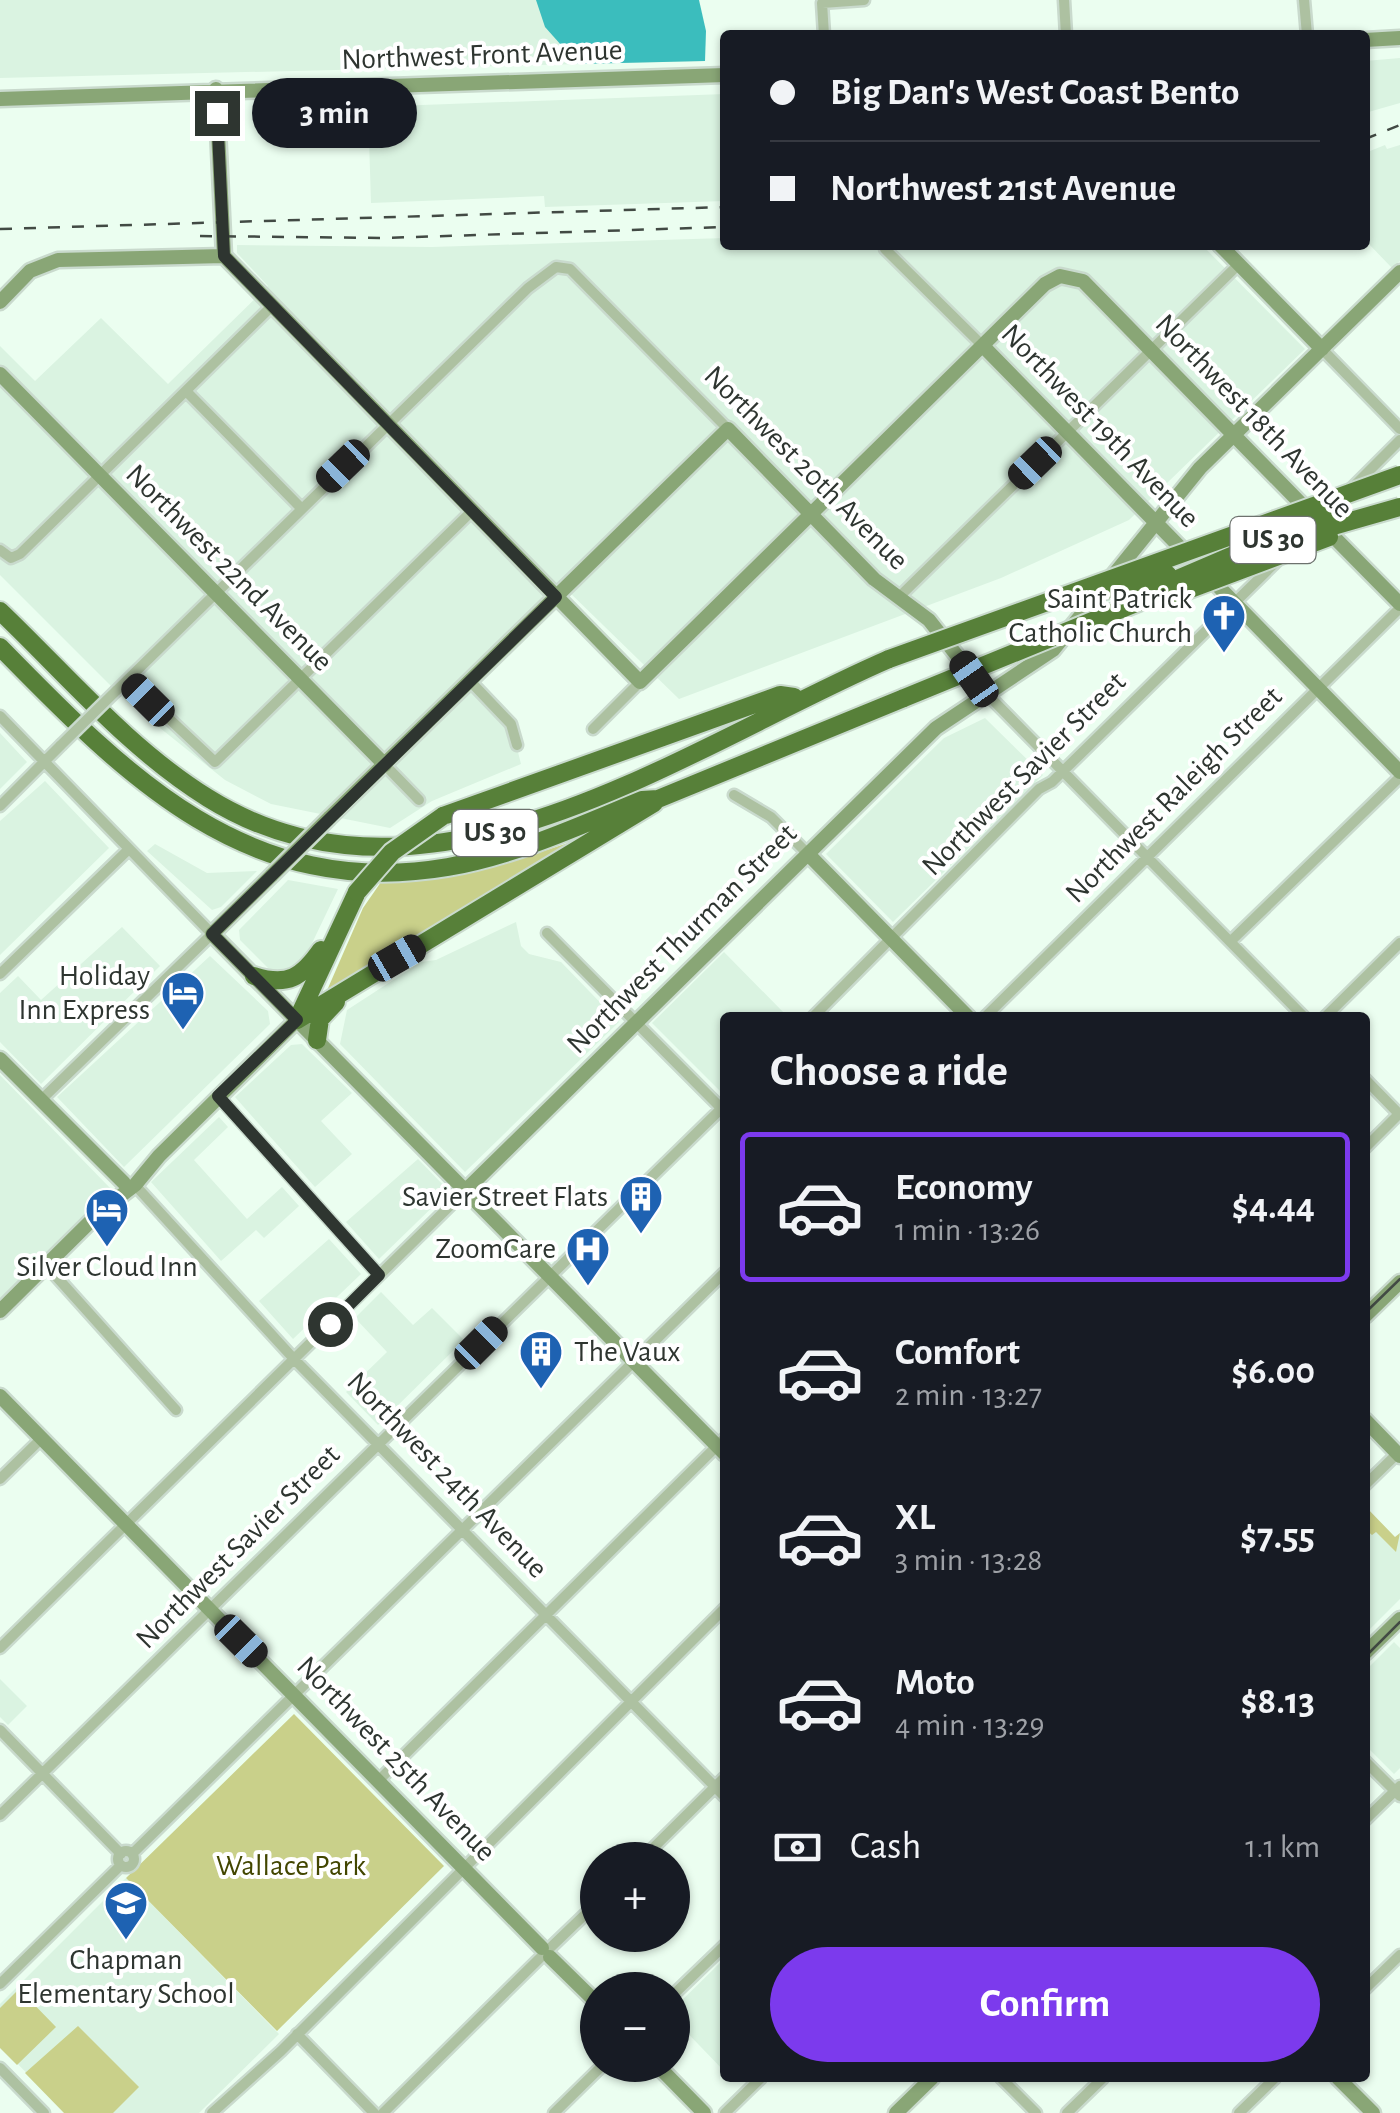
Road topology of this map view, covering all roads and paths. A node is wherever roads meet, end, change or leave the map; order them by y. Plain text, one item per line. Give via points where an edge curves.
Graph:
1 (864, 0) edge
2 (1064, 0) edge
3 (1304, 0) edge
4 (824, 30) edge
5 (1066, 30) edge
6 (1307, 30) edge
7 (1400, 38) edge
8 (1370, 40) edge
9 (720, 75) edge
10 (216, 90) junction
11 (0, 99) edge
12 (886, 250) edge
13 (1225, 250) edge
14 (224, 256) junction
15 (1239, 264) junction
16 (1400, 272) edge
17 (0, 302) edge
18 (271, 307) junction
19 (983, 346) junction
20 (1322, 349) junction
21 (1150, 350) junction
22 (0, 374) edge
23 (186, 391) junction
24 (386, 424) junction
25 (728, 428) junction
26 (1400, 429) edge
27 (1067, 432) junction
28 (1234, 435) junction
29 (1400, 440) edge
30 (100, 476) junction
31 (1400, 478) edge
32 (300, 507) junction
33 (1400, 507) edge
34 (472, 511) junction
35 (811, 514) junction
36 (1400, 516) edge
37 (1318, 521) junction
38 (1156, 522) junction
39 (0, 550) edge
40 (215, 592) junction
41 (556, 597) junction
42 (898, 598) junction
43 (1066, 598) junction
44 (1146, 599) junction
45 (1234, 602) junction
46 (1400, 606) edge
47 (0, 611) edge
48 (0, 647) edge
49 (300, 679) junction
50 (128, 680) junction
51 (470, 681) junction
52 (640, 682) junction
53 (1318, 688) junction
54 (988, 695) junction
55 (800, 698) junction
56 (0, 716) edge
57 (593, 729) dead end
58 (516, 745) dead end
59 (44, 762) junction
60 (384, 765) junction
61 (1063, 771) junction
62 (1400, 774) edge
63 (734, 795) dead end
64 (658, 799) junction
65 (419, 800) dead end
66 (0, 806) edge
67 (129, 849) junction
68 (808, 854) junction
69 (1147, 857) junction
70 (345, 917) junction
71 (547, 933) dead end
72 (212, 934) junction
73 (892, 939) junction
74 (1231, 941) junction
75 (423, 943) junction
76 (1400, 944) edge
77 (0, 974) edge
78 (254, 976) junction
79 (818, 1012) edge
80 (963, 1012) edge
81 (990, 1012) edge
82 (1299, 1012) edge
83 (1330, 1012) edge
84 (297, 1020) junction
85 (637, 1022) junction
86 (317, 1040) junction
87 (0, 1058) edge
88 (1370, 1084) edge
89 (218, 1096) junction
90 (42, 1100) junction
91 (720, 1104) edge
92 (720, 1112) edge
93 (1400, 1114) edge
94 (1370, 1143) edge
95 (129, 1184) junction
96 (466, 1190) junction
97 (46, 1266) junction
98 (379, 1275) junction
99 (550, 1276) junction
100 (720, 1277) edge
101 (1400, 1282) edge
102 (0, 1311) edge
103 (1370, 1311) edge
104 (294, 1359) junction
105 (634, 1361) junction
106 (0, 1396) edge
107 (176, 1410) dead end
108 (1370, 1425) edge
109 (41, 1439) junction
110 (378, 1444) junction
111 (720, 1444) edge
112 (720, 1448) edge
113 (1399, 1453) edge
114 (0, 1479) edge
115 (1370, 1480) edge
116 (126, 1524) junction
117 (463, 1530) junction
118 (210, 1610) junction
119 (720, 1613) edge
120 (546, 1615) junction
121 (1400, 1619) edge
122 (0, 1648) edge
123 (1370, 1648) edge
124 (295, 1695) junction
125 (630, 1701) junction
126 (0, 1730) edge
127 (1370, 1766) edge
128 (43, 1774) junction
129 (378, 1780) junction
130 (720, 1782) edge
131 (715, 1787) junction
132 (1398, 1791) edge
133 (720, 1792) edge
134 (0, 1815) edge
135 (1370, 1816) edge
136 (658, 1842) edge
137 (125, 1858) junction
138 (463, 1866) junction
139 (580, 1919) edge
140 (720, 1950) edge
141 (546, 1952) junction
142 (1400, 1954) edge
143 (690, 1979) edge
144 (0, 1984) edge
145 (1370, 1984) edge
146 (580, 1986) edge
147 (297, 2034) junction
148 (0, 2068) edge
149 (585, 2082) edge
150 (674, 2082) edge
151 (757, 2082) edge
152 (928, 2082) edge
153 (1005, 2082) edge
154 (1099, 2082) edge
155 (1271, 2082) edge
156 (1342, 2082) edge
157 (42, 2112) edge
158 (212, 2113) edge
159 (374, 2113) edge
160 (383, 2113) edge
161 (554, 2113) edge
162 (704, 2113) edge
163 (725, 2113) edge
164 (896, 2113) edge
165 (1036, 2113) edge
166 (1066, 2113) edge
167 (1239, 2113) edge
168 (1373, 2113) edge

1 - 4 street via 822,3
2 - 5 street
3 - 6 street
7 - 8 street
9 - 10 street, Northwest Front Avenue
10 - 11 street, Northwest Front Avenue
10 - 14 street
12 - 19 street, Northwest 19th Avenue
13 - 15 street
14 - 17 street via 50,262 24,276
14 - 18 street
15 - 20 street
15 - 21 street
16 - 20 street, Northwest Thurman Street
18 - 23 street
18 - 24 street
19 - 21 street, Northwest 18th Avenue via 1045,284 1064,275 1083,281
19 - 27 street, Northwest 19th Avenue
19 - 35 street
20 - 26 street
20 - 28 street, Northwest Thurman Street
21 - 27 street
21 - 28 street, Northwest 18th Avenue
22 - 30 street, Northwest 22nd Avenue
23 - 30 street
23 - 32 street
24 - 25 street, Northwest 20th Avenue via 556,267 570,269
24 - 32 street
24 - 34 street
25 - 35 street, Northwest 20th Avenue
25 - 41 street
27 - 38 street, Northwest 19th Avenue
27 - 42 street
28 - 37 street, Northwest 18th Avenue
28 - 38 street, Northwest Thurman Street
29 - 37 street, Northwest Savier Street
30 - 39 street via 11,558
30 - 40 street, Northwest 22nd Avenue
31 - 43 highway, US 30, bridge
31 - 44 highway, US 30, bridge via 1154,589
32 - 40 street
33 - 43 highway, bridge via 1108,592
34 - 41 street
34 - 49 street
35 - 42 street, Northwest 20th Avenue
35 - 52 street
36 - 44 highway, bridge
37 - 45 street, Northwest Savier Street
37 - 46 street, Northwest 18th Avenue
38 - 45 street, Northwest 19th Avenue
38 - 54 street, Northwest Thurman Street via 1053,650
40 - 49 street, Northwest 22nd Avenue
40 - 50 street
41 - 51 street
41 - 52 street
42 - 54 street, Northwest 20th Avenue via 939,631
43 - 55 highway, US 30, bridge
44 - 64 highway, US 30, bridge
45 - 53 street, Northwest 19th Avenue
45 - 61 street, Northwest Savier Street
46 - 53 street, Northwest Raleigh Street
47 - 55 highway, US 30 via 122,731 203,795 264,825 350,846 439,845 516,827
48 - 64 highway, US 30 via 142,785 210,828 306,863 371,871 446,867
49 - 50 street via 215,762
49 - 60 street, Northwest 22nd Avenue
50 - 59 street, bridge
51 - 58 street via 512,724
51 - 60 street
52 - 57 street
53 - 62 street, Northwest 19th Avenue
53 - 69 street, Northwest Raleigh Street
54 - 61 street, Northwest 20th Avenue
54 - 68 street, Northwest Thurman Street via 936,728
55 - 70 highway, bridge via 780,695 443,816 392,852
56 - 59 street
59 - 66 street
59 - 67 street
60 - 65 street, Northwest 22nd Avenue
60 - 72 street, bridge
61 - 69 street, Northwest 20th Avenue
61 - 73 street, Northwest Savier Street
62 - 74 street
63 - 68 street via 771,817
64 - 75 highway
67 - 72 street
67 - 77 street
68 - 73 street
68 - 85 street, Northwest Thurman Street
69 - 74 street, Northwest 20th Avenue
69 - 81 street, Northwest Raleigh Street
70 - 78 highway via 305,973 277,983
70 - 84 highway
71 - 85 street
72 - 78 street
72 - 90 street
73 - 79 street, Northwest Savier Street
73 - 80 street
74 - 82 street, Northwest 20th Avenue
75 - 84 highway
75 - 86 highway via 329,1008
76 - 83 street
78 - 84 street
84 - 86 street
84 - 89 street
85 - 91 street
85 - 96 street, Northwest Thurman Street
86 - 96 street
87 - 90 street, Northwest 24th Avenue
88 - 93 street
89 - 95 street
89 - 98 street
90 - 95 street, Northwest 24th Avenue
92 - 99 street, Northwest Savier Street
93 - 94 street
95 - 97 street
95 - 104 street, Northwest 24th Avenue
96 - 98 street, Northwest Thurman Street
96 - 99 street
97 - 102 street
97 - 107 street
98 - 104 street, Northwest Thurman Street
99 - 105 street
99 - 110 street, Northwest Savier Street
100 - 105 street
101 - 103 street
104 - 110 street, Northwest 24th Avenue
104 - 116 street, Northwest Thurman Street
105 - 111 street
105 - 117 street
106 - 109 street, Northwest 25th Avenue
108 - 113 street
109 - 114 street
109 - 116 street, Northwest 25th Avenue
110 - 117 street, Northwest 24th Avenue
110 - 118 street, Northwest Savier Street
112 - 120 street
113 - 115 street
116 - 118 street, Northwest 25th Avenue
116 - 122 street, Northwest Thurman Street
117 - 120 street, Northwest 24th Avenue
117 - 124 street
118 - 124 street, Northwest 25th Avenue
118 - 128 street, Northwest Savier Street
119 - 125 street
120 - 125 street, Northwest 24th Avenue
120 - 129 street
121 - 123 street
124 - 129 street, Northwest 25th Avenue
124 - 137 street
125 - 131 street, Northwest 24th Avenue
125 - 138 street
126 - 128 street
127 - 132 street
128 - 134 street, Northwest Savier Street
128 - 137 street
129 - 138 street, Northwest 25th Avenue
130 - 131 street
131 - 133 street, Northwest 24th Avenue
131 - 136 street
132 - 135 street
137 - 144 street
138 - 141 street, Northwest 25th Avenue
138 - 147 street
139 - 141 street
140 - 143 street
141 - 146 street, Northwest 25th Avenue
141 - 160 street
142 - 145 street
147 - 158 street
147 - 159 street
148 - 157 street
149 - 161 street
150 - 162 street
151 - 163 street
152 - 164 street
153 - 165 street
154 - 166 street
155 - 167 street
156 - 168 street

